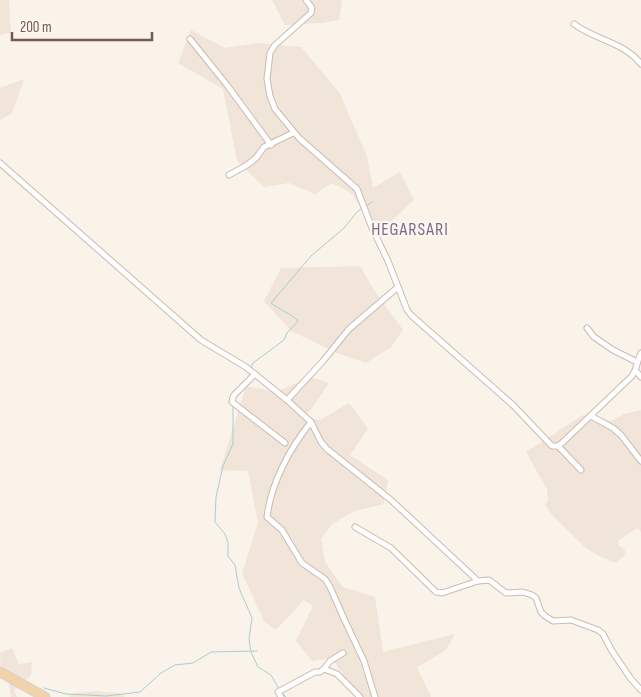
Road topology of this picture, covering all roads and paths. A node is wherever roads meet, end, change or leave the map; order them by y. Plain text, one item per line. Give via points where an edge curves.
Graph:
1 (306, 0) edge
2 (574, 24) dead end
3 (190, 39) dead end
4 (641, 64) edge
5 (293, 132) junction
6 (271, 144) junction
7 (0, 163) edge
8 (228, 175) dead end
9 (398, 287) junction
10 (587, 328) dead end
11 (641, 353) edge
12 (637, 362) junction
13 (636, 371) junction
14 (254, 374) junction
15 (641, 377) edge
16 (287, 400) junction
17 (591, 416) junction
18 (311, 422) junction
19 (285, 442) dead end
20 (558, 446) junction
21 (641, 461) edge
22 (581, 470) dead end
23 (355, 527) dead end
24 (478, 581) junction
25 (343, 653) dead end
26 (324, 669) junction
27 (0, 672) edge
28 (641, 690) edge
29 (280, 693) edge
30 (44, 697) edge
31 (360, 697) edge
32 (375, 697) edge

1 - 5 street via 311,12 275,45 269,61 270,96 275,110
2 - 4 street via 584,32 616,44
3 - 6 street via 228,84
5 - 6 street
5 - 9 street via 357,189
6 - 8 street via 261,149 247,165
7 - 14 street via 200,340
9 - 16 street via 349,329
9 - 20 street via 412,316 513,405 544,439 552,446
10 - 12 street via 618,354
11 - 12 street
12 - 13 street
13 - 15 street
13 - 17 street
14 - 16 street
14 - 19 street via 235,394 232,402
16 - 18 street
17 - 20 street
17 - 21 street via 621,434
18 - 24 street via 327,449 391,500
18 - 32 street via 292,450 276,483 266,517 282,530 302,563 325,578 364,661
20 - 22 street
23 - 24 street via 391,548 436,592
24 - 28 street via 489,580 506,593 532,595 541,612 553,621 571,620 598,630
25 - 26 street
26 - 29 street
26 - 31 street via 337,674
27 - 30 main road

